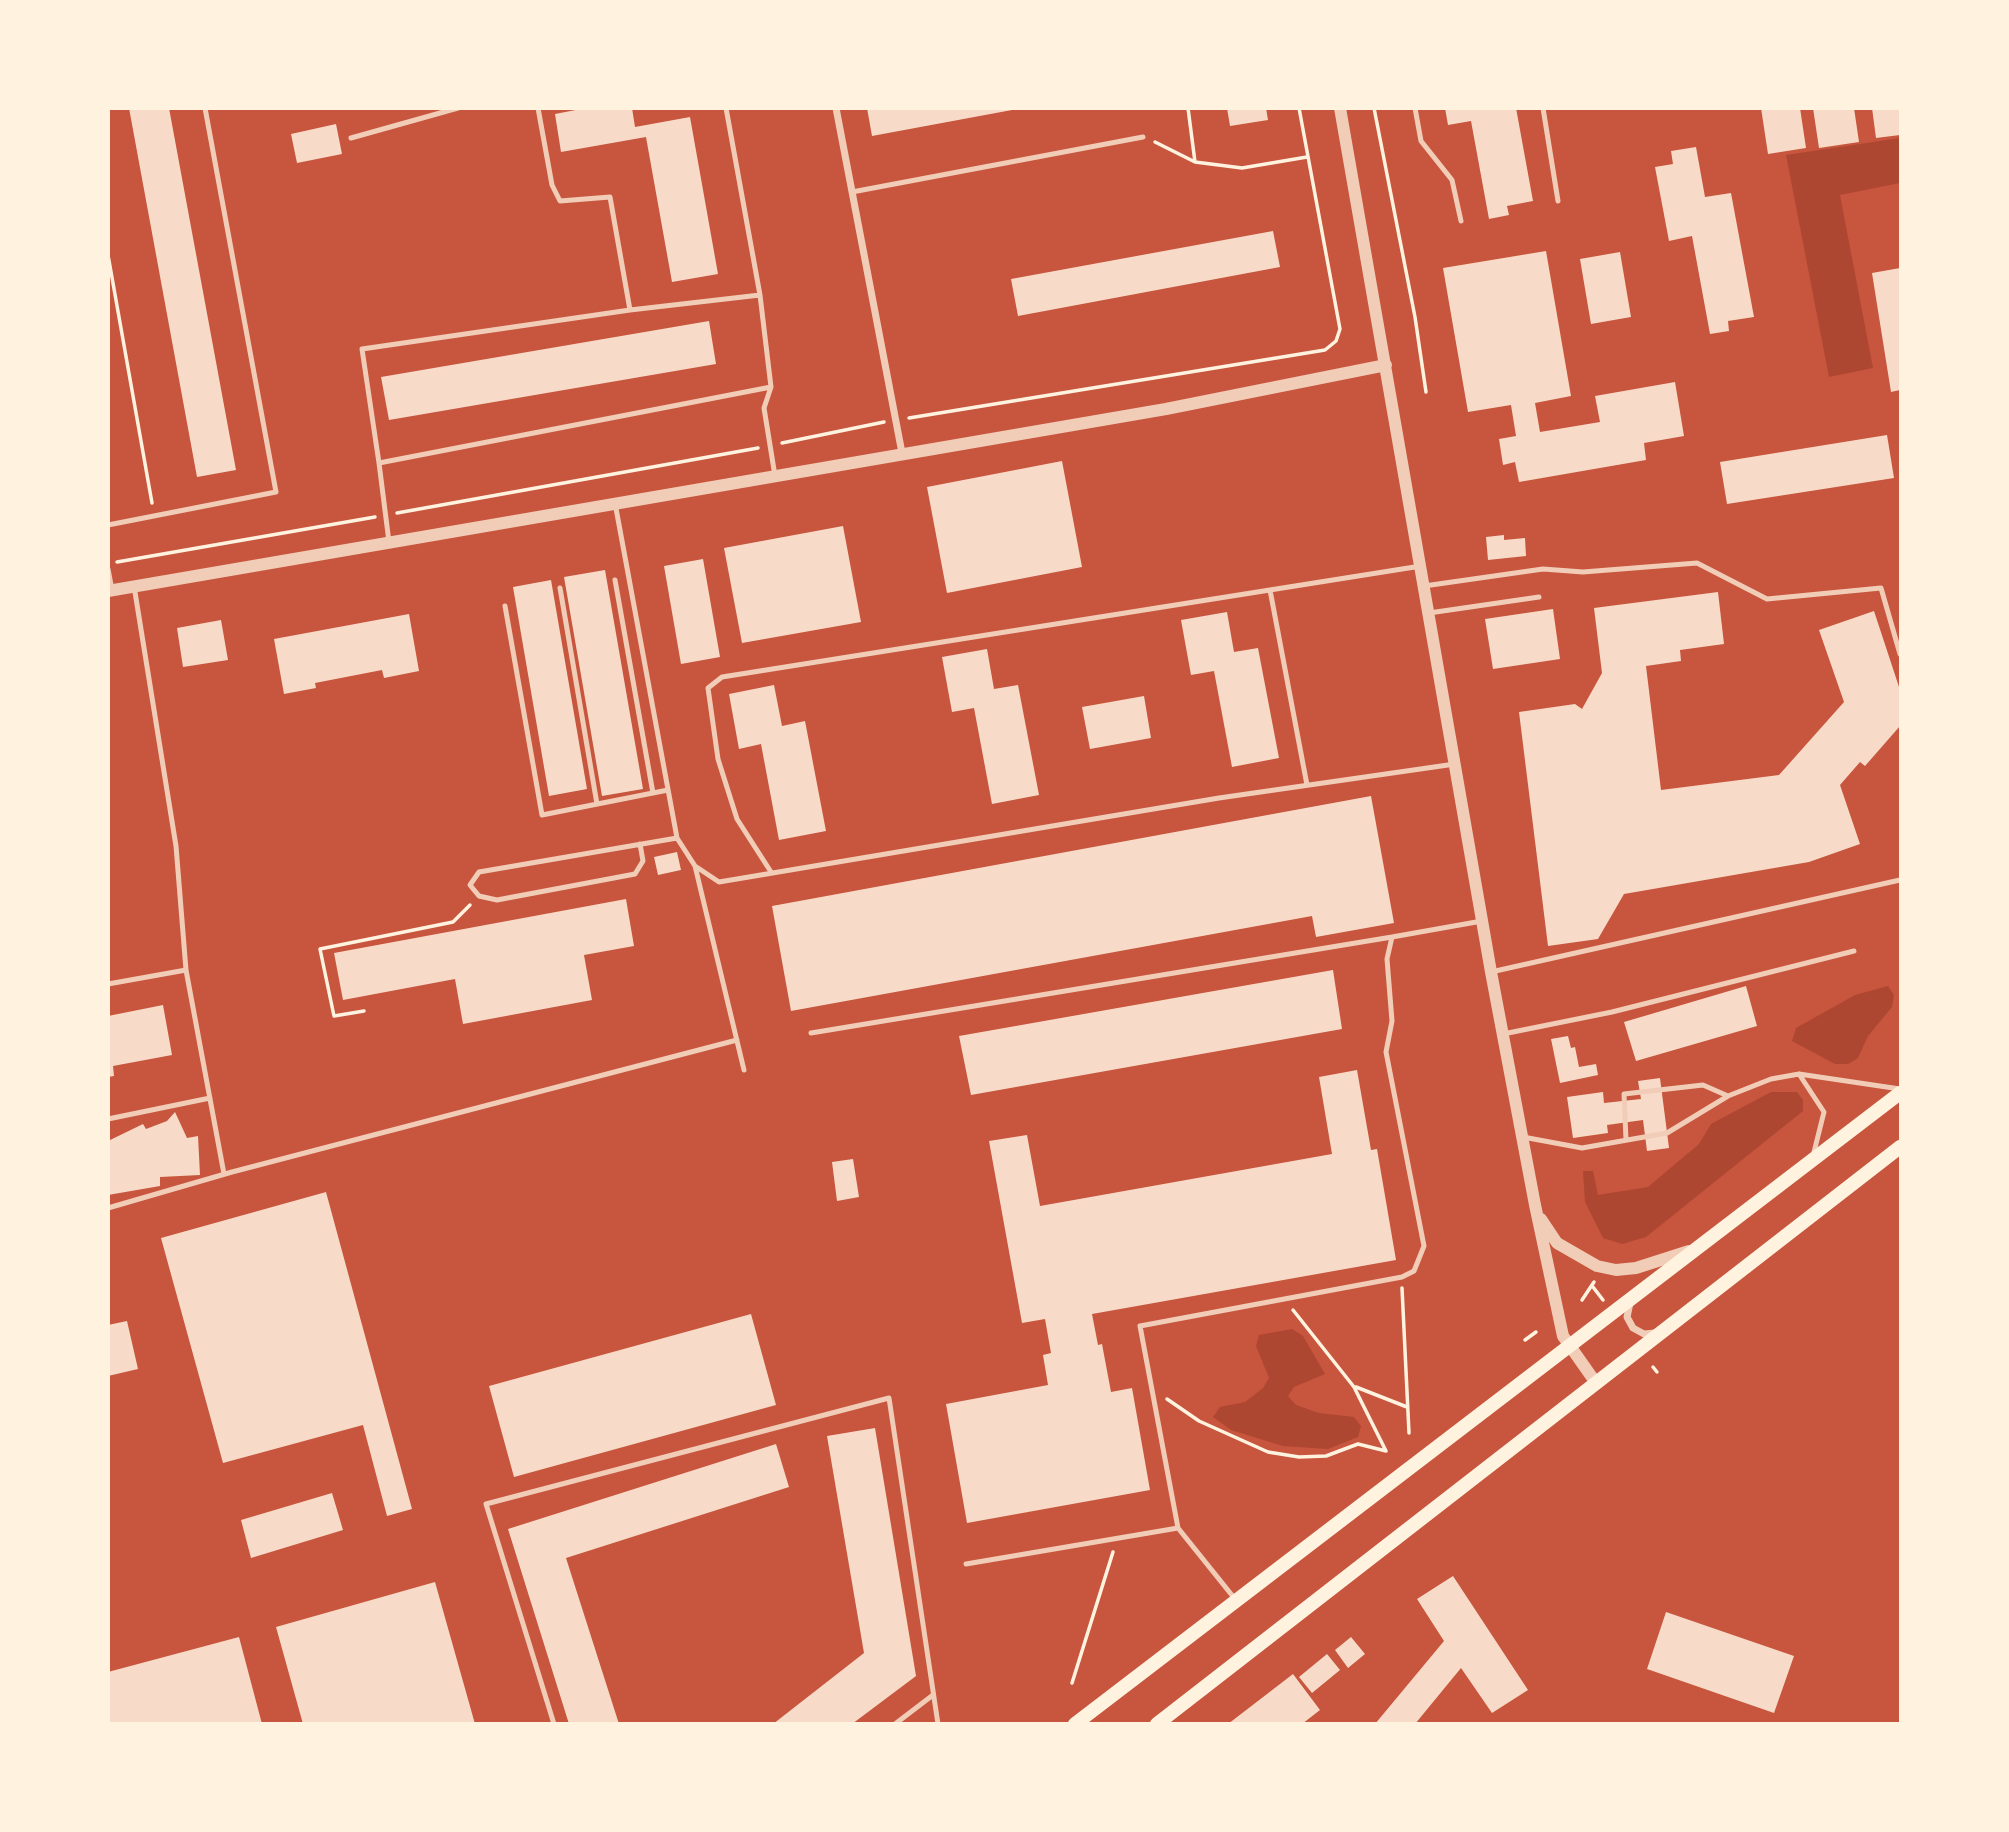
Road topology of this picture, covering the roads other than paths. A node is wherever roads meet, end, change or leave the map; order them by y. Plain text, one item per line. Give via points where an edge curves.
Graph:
1 (205, 108) edge
2 (458, 108) edge
3 (538, 108) edge
4 (726, 108) edge
5 (836, 108) edge
6 (1340, 108) edge
7 (1415, 108) edge
8 (1543, 108) edge
9 (1143, 137) road end
10 (351, 138) dead end
11 (852, 192) junction
12 (1558, 201) dead end
13 (1461, 220) dead end
14 (760, 295) junction
15 (630, 310) junction
16 (1387, 365) junction
17 (771, 387) junction
18 (902, 453) junction
19 (379, 463) junction
20 (775, 476) junction
21 (615, 503) junction
22 (108, 525) edge
23 (389, 542) junction
24 (1421, 566) junction
25 (108, 567) edge
26 (615, 580) dead end
27 (134, 586) junction
28 (1424, 586) junction
29 (560, 588) dead end
30 (1270, 590) junction
31 (110, 591) edge
32 (1539, 597) dead end
33 (505, 607) dead end
34 (1429, 613) junction
35 (1900, 654) edge
36 (1455, 764) junction
37 (1307, 785) junction
38 (668, 790) junction
39 (653, 793) junction
40 (597, 804) junction
41 (677, 838) junction
42 (640, 844) junction
43 (695, 866) junction
44 (771, 872) junction
45 (1900, 880) edge
46 (1482, 921) junction
47 (1392, 937) junction
48 (1854, 951) dead end
49 (186, 970) junction
50 (1491, 972) junction
51 (108, 984) edge
52 (811, 1033) dead end
53 (1502, 1034) junction
54 (737, 1041) junction
55 (744, 1070) dead end
56 (1799, 1074) junction
57 (1900, 1091) edge
58 (1728, 1096) junction
59 (210, 1098) junction
60 (108, 1119) edge
61 (1521, 1137) junction
62 (1626, 1140) junction
63 (1900, 1147) edge
64 (1811, 1161) junction
65 (224, 1174) junction
66 (1535, 1206) junction
67 (108, 1208) edge
68 (1700, 1248) junction
69 (1632, 1299) junction
70 (1660, 1331) junction
71 (1569, 1348) junction
72 (1596, 1383) junction
73 (1178, 1528) junction
74 (966, 1564) dead end
75 (1237, 1601) junction
76 (933, 1695) junction
77 (554, 1724) edge
78 (895, 1724) edge
79 (938, 1724) edge
80 (1075, 1724) edge
81 (1157, 1724) edge

1 - 22 lane via 276,492
2 - 10 lane
3 - 15 lane via 552,185 560,201 610,197
4 - 14 lane
5 - 11 street
6 - 16 street
7 - 13 lane via 1421,141 1452,180
8 - 12 lane
9 - 11 lane
11 - 18 street
14 - 15 lane
14 - 17 lane
15 - 19 lane via 362,349
16 - 18 street via 1166,409
16 - 24 street
17 - 19 lane
17 - 20 lane via 764,408
18 - 20 street
19 - 23 lane
20 - 21 street
21 - 23 street
21 - 38 lane
23 - 27 street
24 - 28 street
24 - 30 lane
25 - 31 lane
26 - 39 lane
27 - 31 street
27 - 49 lane via 176,845
28 - 34 street
28 - 35 lane via 1543,569 1583,572 1697,563 1767,599 1881,588
29 - 40 lane
30 - 37 lane
30 - 44 lane via 722,677 708,688 718,759 737,819
32 - 34 lane
33 - 40 lane via 542,815
34 - 36 street
36 - 37 lane
36 - 46 street
37 - 44 lane
38 - 39 lane
38 - 41 lane
39 - 40 lane
41 - 42 lane
41 - 43 lane
42 - 42 lane via 479,872 470,884 479,896 497,900 635,874 643,861
43 - 44 lane via 719,882
43 - 54 lane
45 - 50 lane
46 - 47 lane
46 - 50 street
47 - 52 lane
47 - 73 lane via 1387,960 1392,1021 1386,1052 1424,1246 1414,1270 1402,1277 1140,1326
48 - 53 lane via 1612,1012
49 - 51 lane
49 - 59 lane
50 - 53 street
53 - 61 street
54 - 55 lane
54 - 65 lane
56 - 57 lane
56 - 58 lane via 1771,1079
56 - 64 lane via 1824,1112
57 - 64 main road
58 - 62 lane via 1667,1133
58 - 62 lane via 1703,1085 1624,1094
59 - 60 lane
59 - 65 lane
61 - 62 lane via 1570,1148
61 - 66 street
63 - 70 main road
64 - 68 main road
65 - 67 lane
66 - 68 street via 1557,1243 1597,1266 1636,1268
66 - 71 street
68 - 69 main road
69 - 70 street via 1627,1317 1633,1328 1644,1334
69 - 71 main road
70 - 72 main road
71 - 72 street
71 - 75 main road
72 - 81 main road
73 - 74 lane
73 - 75 lane
75 - 80 main road
76 - 77 lane via 889,1398 486,1504
76 - 78 lane
76 - 79 lane

